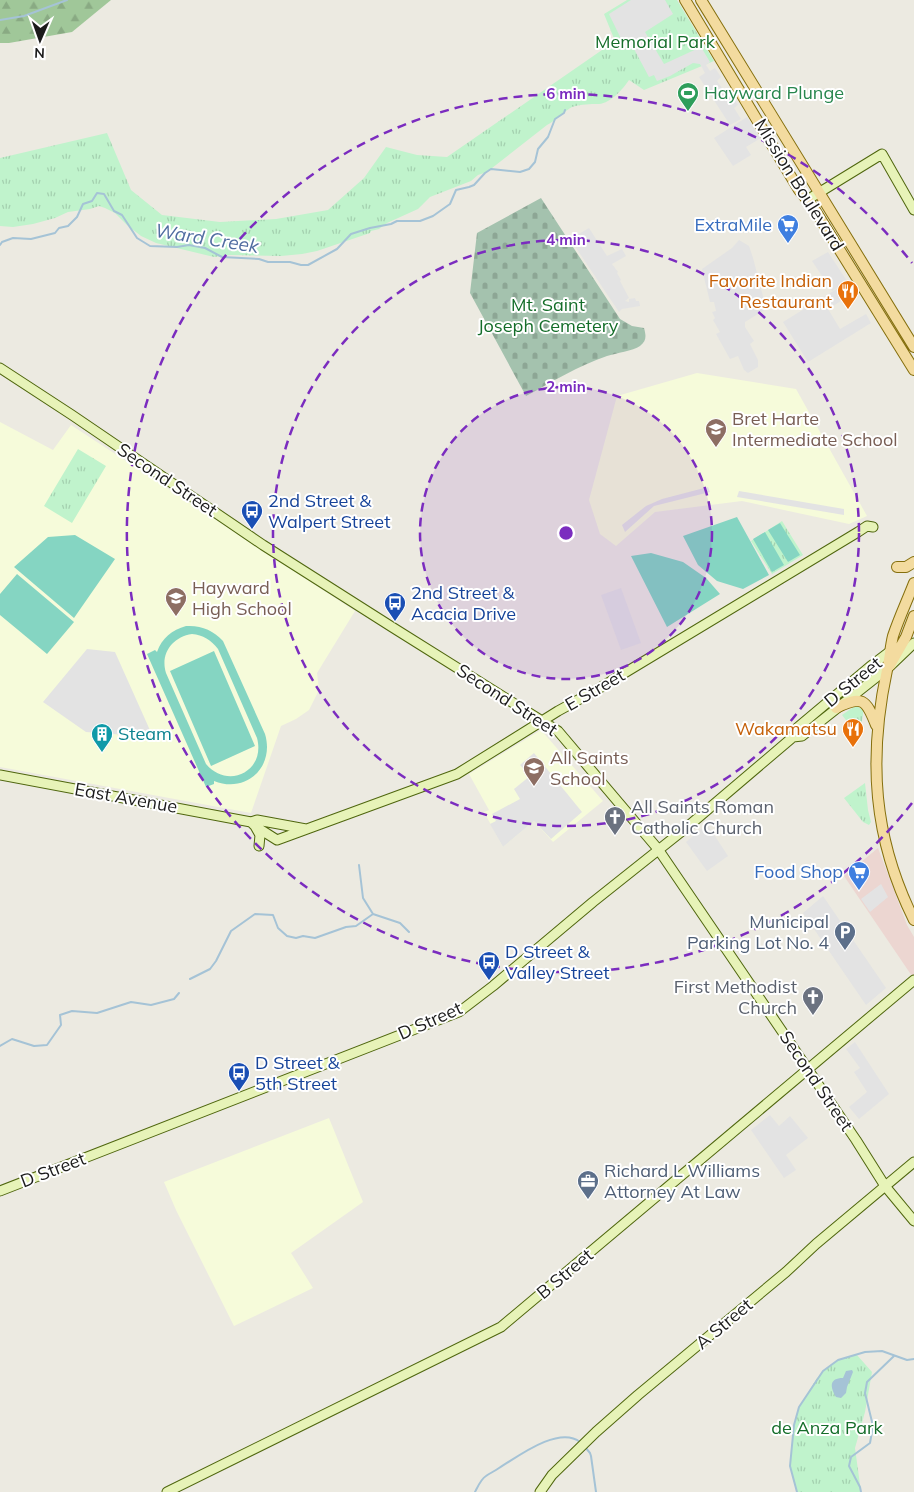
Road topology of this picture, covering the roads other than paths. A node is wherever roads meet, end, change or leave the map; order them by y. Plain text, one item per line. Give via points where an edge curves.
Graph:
1 (685, 0) edge
2 (701, 0) edge
3 (819, 193) junction
4 (807, 200) junction
5 (914, 210) edge
6 (914, 347) edge
7 (0, 368) edge
8 (914, 370) edge
9 (873, 527) dead end
10 (914, 562) edge
11 (897, 567) dead end
12 (914, 583) edge
13 (914, 616) edge
14 (914, 625) edge
15 (910, 640) edge
16 (889, 653) junction
17 (888, 668) junction
18 (836, 708) junction
19 (543, 721) junction
20 (877, 728) junction
21 (793, 737) junction
22 (0, 776) edge
23 (273, 823) junction
24 (253, 824) junction
25 (306, 830) junction
26 (277, 840) junction
27 (259, 846) dead end
28 (658, 849) junction
29 (914, 920) edge
30 (914, 980) edge
31 (808, 1070) junction
32 (914, 1162) edge
33 (885, 1186) junction
34 (0, 1191) edge
35 (914, 1221) edge
36 (167, 1492) edge
37 (540, 1492) edge

1 - 4 main road, Mission Boulevard
2 - 3 main road, Mission Boulevard
3 - 4 street
3 - 5 street via 882,154
3 - 6 main road, Mission Boulevard
4 - 8 main road, Mission Boulevard
7 - 19 street, Second Street via 263,544
9 - 19 street, E Street via 867,526
10 - 11 main road via 906,567
12 - 16 main road
13 - 15 main road
14 - 15 street, D Street
15 - 16 street, D Street
15 - 17 main road
16 - 17 main road
16 - 21 street, D Street via 797,728
17 - 18 street, D Street
17 - 20 main road
18 - 20 main road via 848,702 862,702 871,710
18 - 21 street, D Street via 802,736
19 - 25 street, E Street via 457,774
19 - 28 street, Second Street via 558,731
20 - 29 main road via 876,779 882,826 892,868
21 - 28 street, D Street
22 - 24 street, East Avenue
23 - 24 street, East Avenue via 256,820
23 - 25 street, East Avenue
23 - 26 street via 279,830
24 - 26 street, East Avenue
24 - 27 street via 260,835
25 - 26 street, E Street
28 - 31 street, Second Street
28 - 34 street, D Street via 458,1012
30 - 31 street, B Street
31 - 33 street, Second Street
31 - 36 street, B Street via 501,1327
32 - 33 street, A Street
33 - 35 street, Second Street
33 - 37 street, A Street via 638,1394 577,1449

